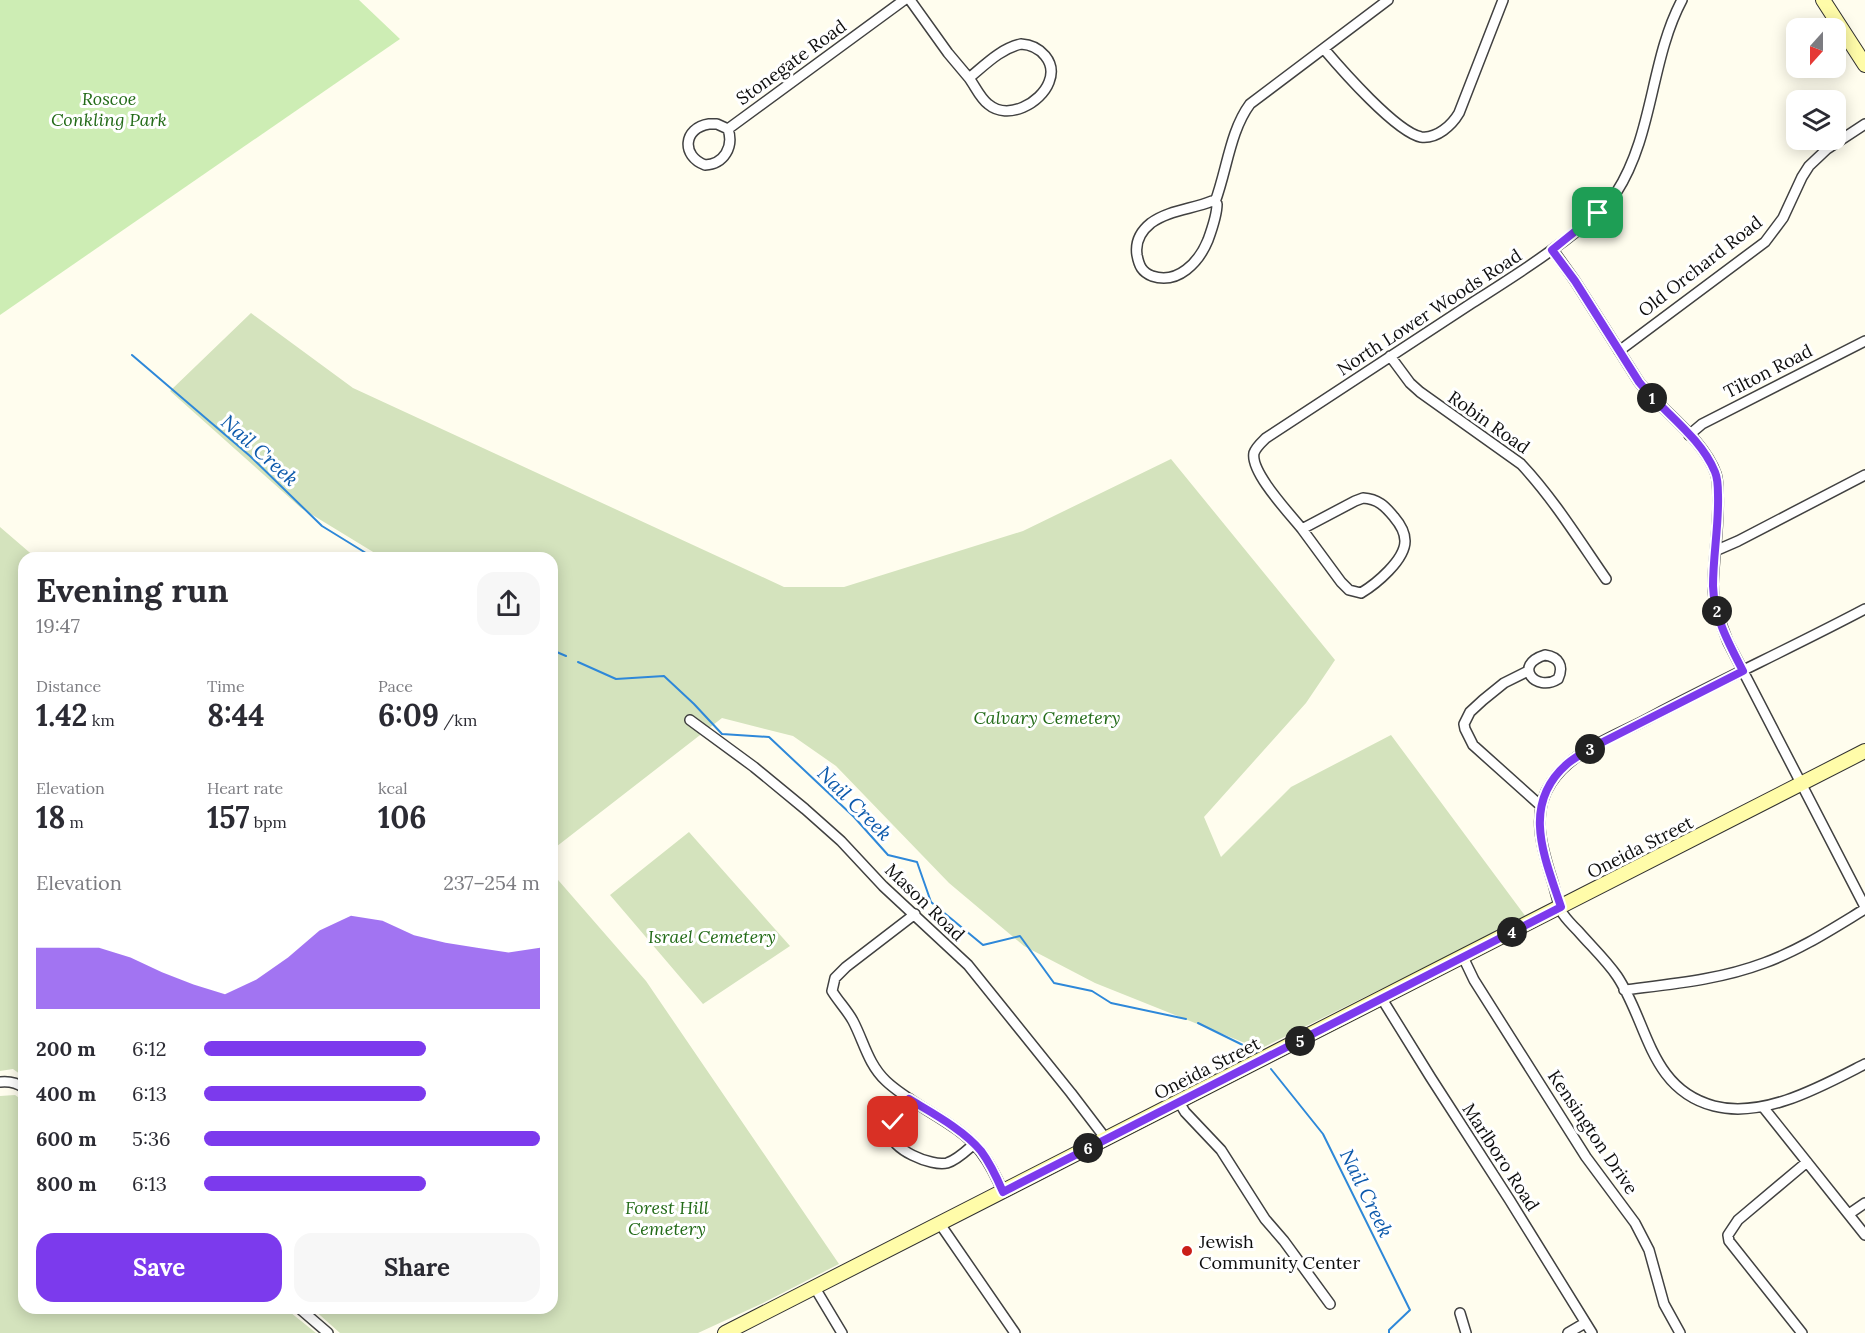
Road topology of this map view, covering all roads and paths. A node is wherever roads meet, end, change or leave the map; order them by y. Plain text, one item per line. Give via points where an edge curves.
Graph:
1 (903, 0) edge
2 (910, 0) edge
3 (1388, 0) edge
4 (1503, 0) edge
5 (1682, 0) edge
6 (1823, 0) edge
7 (1324, 49) junction
8 (1865, 65) edge
9 (969, 78) junction
10 (1865, 124) edge
11 (728, 129) junction
12 (1215, 202) junction
13 (1552, 250) junction
14 (1865, 340) edge
15 (1619, 351) junction
16 (1390, 356) junction
17 (1689, 435) junction
18 (1865, 476) edge
19 (1302, 529) junction
20 (1715, 551) junction
21 (1605, 579) dead end
22 (1865, 609) edge
23 (1528, 671) dead end
24 (1743, 671) junction
25 (690, 720) dead end
26 (1865, 752) edge
27 (1802, 784) junction
28 (1541, 806) junction
29 (1561, 907) junction
30 (1865, 908) edge
31 (915, 914) junction
32 (1464, 957) junction
33 (1624, 990) junction
34 (1382, 999) junction
35 (1865, 1064) edge
36 (0, 1082) edge
37 (18, 1085) edge
38 (909, 1099) junction
39 (1179, 1102) junction
40 (1763, 1107) junction
41 (1106, 1139) junction
42 (974, 1144) junction
43 (1807, 1162) junction
44 (1003, 1192) junction
45 (1865, 1203) edge
46 (1849, 1214) junction
47 (940, 1224) junction
48 (1865, 1235) edge
49 (815, 1288) junction
50 (1330, 1304) dead end
51 (1460, 1313) dead end
52 (306, 1314) edge
53 (1585, 1323) junction
54 (328, 1333) edge
55 (725, 1333) edge
56 (842, 1333) edge
57 (1015, 1333) edge
58 (1466, 1333) edge
59 (1568, 1333) edge
60 (1592, 1333) edge
61 (1680, 1333) edge
62 (1802, 1333) edge

1 - 11 street, Stonegate Road
2 - 9 street
3 - 7 street
4 - 7 street via 1459,113 1454,122 1435,135 1422,137 1406,130
5 - 13 street, North Lower Woods Road via 1623,181 1598,213
6 - 8 street
7 - 12 street via 1245,110
9 - 9 street via 989,105 1001,111 1015,111 1045,89 1050,67 1042,52 1021,44 1008,47
10 - 15 street, Old Orchard Road via 1809,166 1783,218 1765,242
11 - 11 street, Stonegate Road via 729,145 724,158 705,165 693,158 688,143 695,128 717,124
12 - 12 street via 1217,208 1205,247 1189,267 1171,279 1142,270 1136,249 1143,230 1164,216
13 - 15 street
13 - 16 street, North Lower Woods Road
14 - 17 street, Tilton Road via 1702,424
15 - 17 street via 1650,396
16 - 19 street, North Lower Woods Road via 1261,442 1254,454 1257,468 1270,489
16 - 21 street, Robin Road via 1420,392 1521,464
17 - 20 street via 1707,457 1717,480
18 - 20 street
19 - 19 street via 1341,582 1356,593 1371,587 1401,555 1405,544 1404,531 1395,518 1372,499 1355,501
20 - 24 street via 1715,605
22 - 24 street
23 - 28 street via 1483,700 1464,724 1473,745
24 - 27 street
24 - 28 street via 1569,762 1549,784
25 - 31 street, Mason Road via 805,809
26 - 27 street, Oneida Street
27 - 29 street, Oneida Street
27 - 30 street
28 - 29 street via 1542,848
29 - 32 street, Oneida Street
29 - 33 street
30 - 33 street via 1810,942 1763,963 1706,978
31 - 38 street via 846,967 835,978 832,991 853,1021 875,1068
31 - 41 street, Mason Road via 983,982
32 - 34 street, Oneida Street
32 - 61 street, Kensington Drive via 1474,980 1586,1157 1635,1223 1649,1250 1664,1304
33 - 40 street via 1652,1053 1671,1081 1684,1092 1713,1106
34 - 39 street, Oneida Street
34 - 53 street, Marlboro Road
35 - 40 street
36 - 37 street
38 - 42 street
38 - 42 street via 890,1131 903,1149 943,1164
39 - 41 street, Oneida Street
39 - 50 street via 1221,1150 1265,1218
40 - 43 street
41 - 44 street, Oneida Street
42 - 44 street
43 - 46 street
43 - 62 street via 1738,1220 1729,1233 1729,1240
44 - 47 street, Oneida Street
45 - 46 street
46 - 48 street
47 - 49 street, Oneida Street
47 - 57 street
49 - 55 street, Oneida Street
49 - 56 street
51 - 58 street
52 - 54 street
53 - 59 street
53 - 60 street, Marlboro Road

